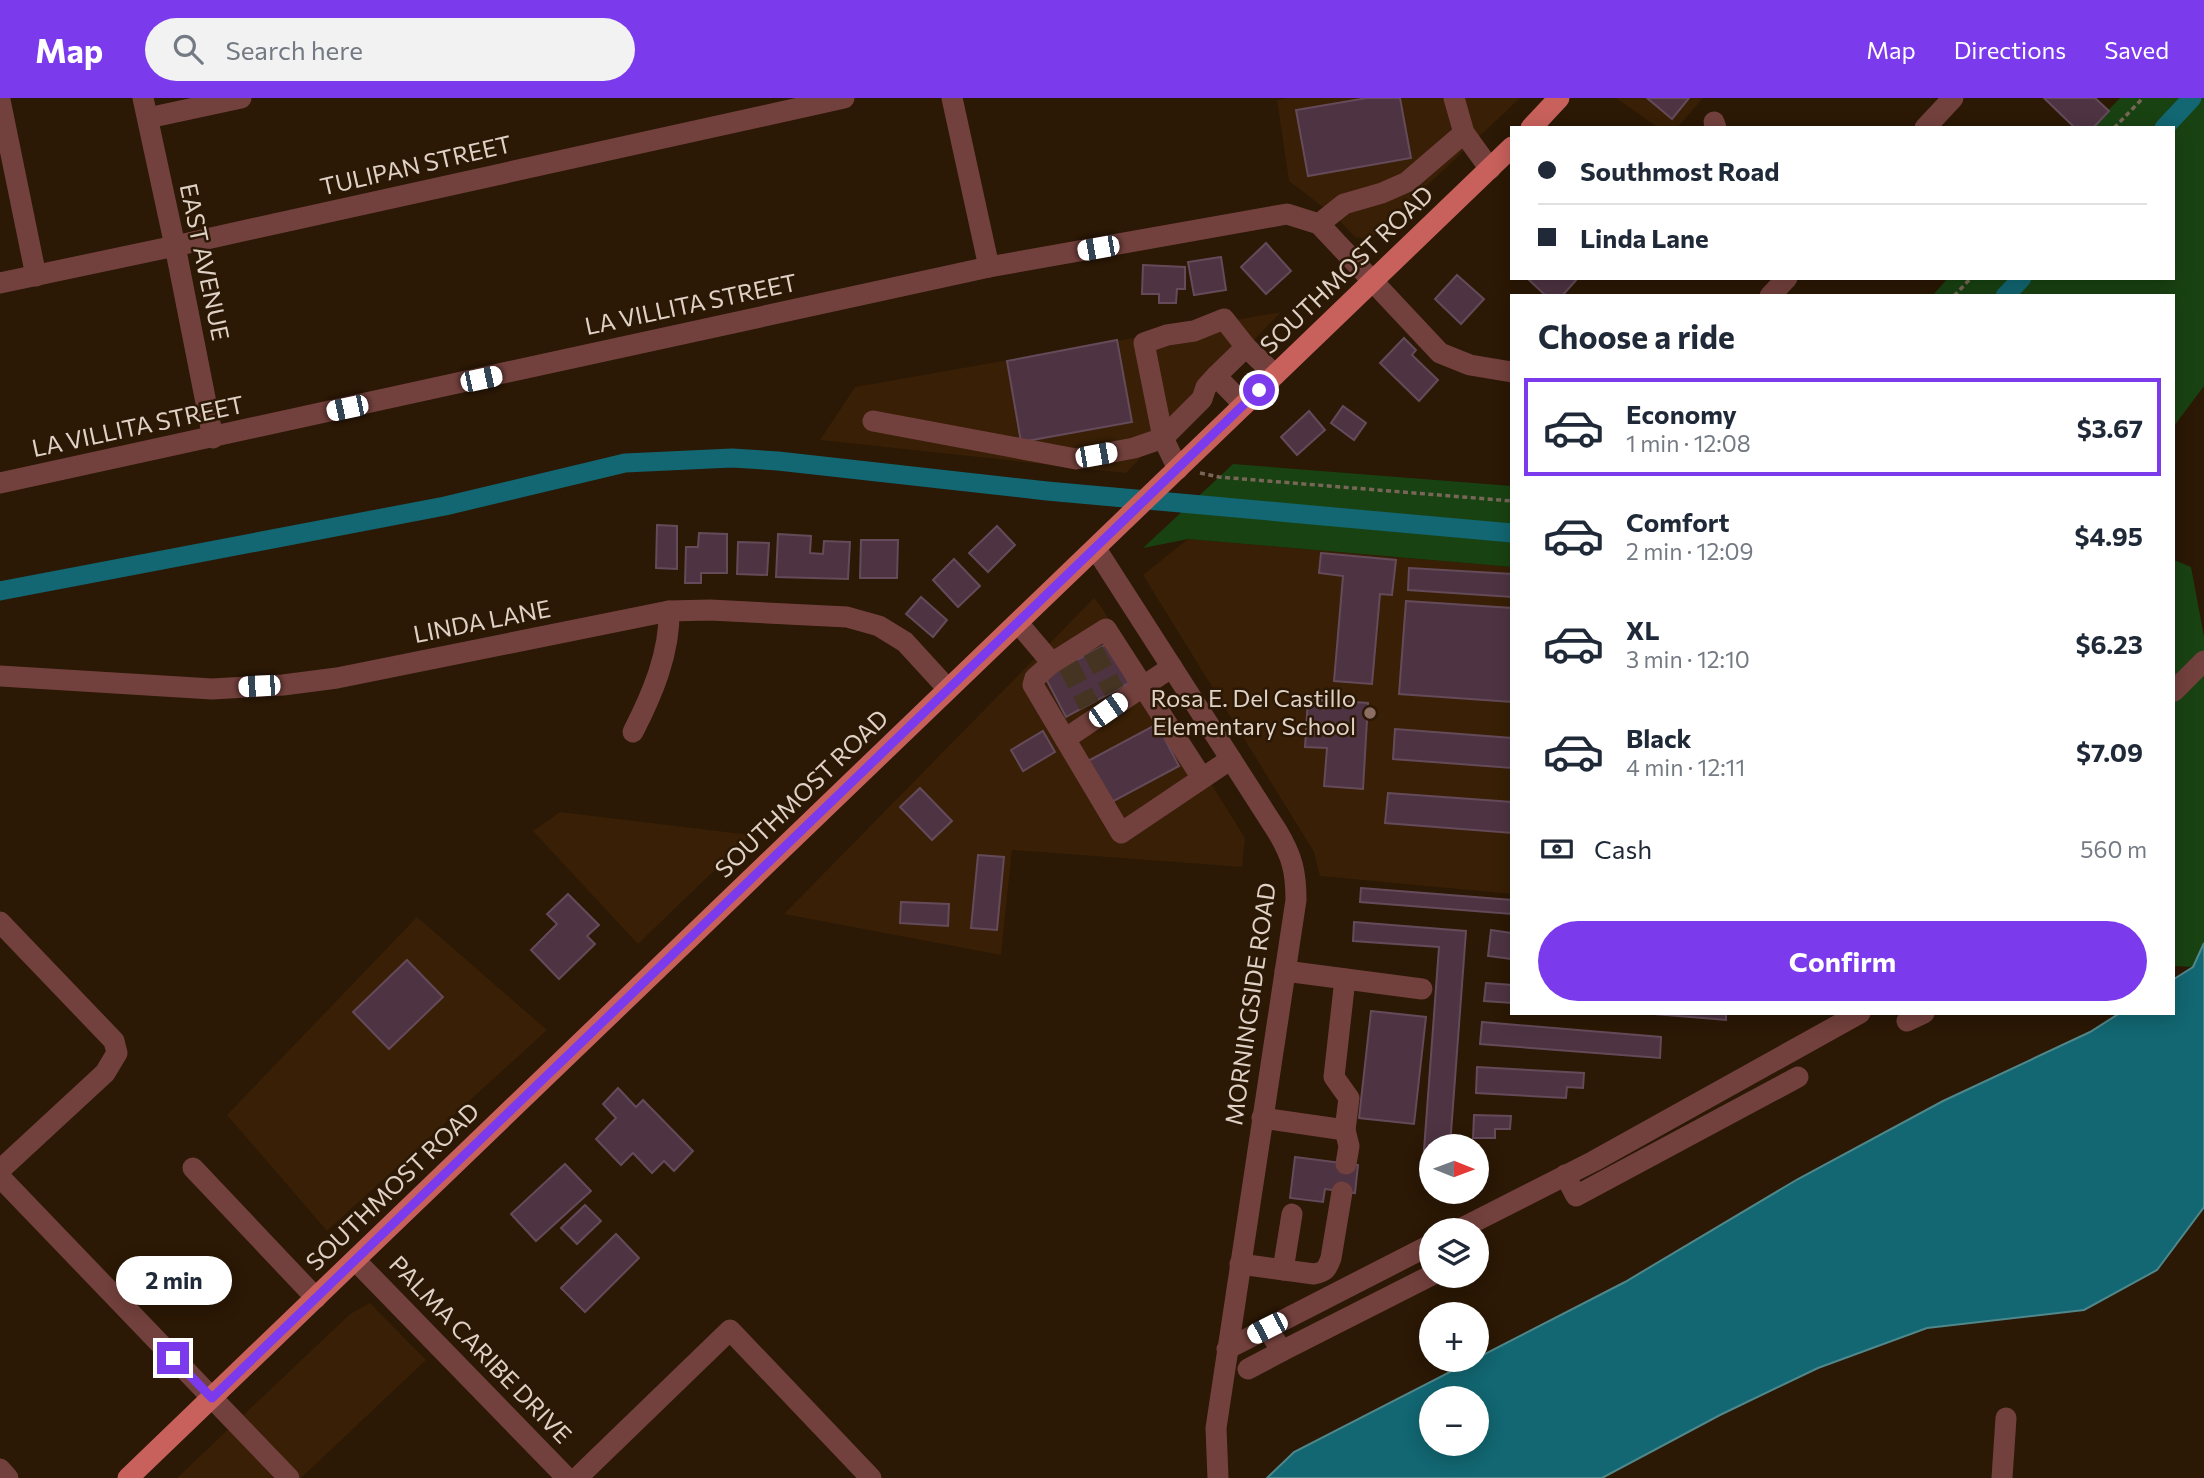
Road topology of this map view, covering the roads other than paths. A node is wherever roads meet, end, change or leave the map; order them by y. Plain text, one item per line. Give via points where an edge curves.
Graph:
1 (241, 98) edge
2 (844, 98) edge
3 (952, 98) edge
4 (1454, 98) edge
5 (1559, 98) edge
6 (1953, 98) edge
7 (0, 100) edge
8 (145, 108) edge
9 (1533, 126) edge
10 (1928, 126) edge
11 (1464, 133) junction
12 (1510, 150) edge
13 (1490, 169) junction
14 (1319, 224) junction
15 (175, 246) junction
16 (989, 267) junction
17 (36, 276) junction
18 (1785, 280) edge
19 (1372, 282) junction
20 (0, 283) edge
21 (1772, 294) edge
22 (1246, 347) junction
23 (1510, 372) edge
24 (1275, 375) junction
25 (1216, 376) junction
26 (1244, 405) junction
27 (873, 421) dead end
28 (213, 438) junction
29 (1163, 438) junction
30 (1178, 469) junction
31 (0, 483) edge
32 (1096, 549) junction
33 (669, 611) junction
34 (1018, 623) junction
35 (1061, 661) junction
36 (2204, 661) edge
37 (1172, 667) junction
38 (0, 676) edge
39 (1143, 686) junction
40 (948, 689) junction
41 (2175, 690) edge
42 (633, 732) dead end
43 (1065, 739) junction
44 (1231, 759) junction
45 (1202, 778) junction
46 (0, 922) edge
47 (1285, 971) junction
48 (1345, 979) junction
49 (1422, 989) dead end
50 (1856, 1015) edge
51 (1763, 1067) junction
52 (1797, 1077) dead end
53 (1776, 1088) junction
54 (1262, 1118) junction
55 (1345, 1130) junction
56 (1346, 1164) dead end
57 (192, 1168) dead end
58 (0, 1170) edge
59 (1565, 1175) junction
60 (0, 1177) edge
61 (1342, 1192) dead end
62 (1292, 1214) dead end
63 (1481, 1218) edge
64 (1419, 1251) edge
65 (355, 1259) junction
66 (1240, 1264) junction
67 (1283, 1269) junction
68 (1419, 1282) edge
69 (316, 1298) junction
70 (1267, 1328) junction
71 (1227, 1349) junction
72 (1282, 1351) junction
73 (1248, 1368) dead end
74 (212, 1398) junction
75 (2007, 1418) dead end
76 (0, 1469) edge
77 (8, 1478) edge
78 (128, 1478) edge
79 (289, 1478) edge
80 (567, 1478) edge
81 (578, 1478) edge
82 (871, 1478) edge
83 (1218, 1478) edge
84 (2002, 1478) edge

1 - 8 street
2 - 15 street, TULIPAN STREET
3 - 16 street
4 - 11 street
5 - 9 main road
6 - 10 street
7 - 17 street
8 - 15 street, EAST AVENUE
11 - 13 street
11 - 14 street via 1407,182 1344,204
12 - 13 main road, SOUTHMOST ROAD
13 - 19 main road, SOUTHMOST ROAD
14 - 16 street, LA VILLITA STREET via 1287,214
14 - 19 street
15 - 17 street, TULIPAN STREET
15 - 28 street, EAST AVENUE
16 - 28 street, LA VILLITA STREET
17 - 20 street, TULIPAN STREET
18 - 21 street
19 - 23 street via 1440,353 1470,365
19 - 24 main road, SOUTHMOST ROAD
22 - 24 street
22 - 25 street
22 - 29 street via 1224,319 1144,342
24 - 26 main road, SOUTHMOST ROAD
25 - 26 street
25 - 29 street via 1202,399
26 - 30 main road, SOUTHMOST ROAD
27 - 29 street via 1076,459
28 - 31 street, LA VILLITA STREET
29 - 30 street
30 - 32 main road, SOUTHMOST ROAD
32 - 34 main road, SOUTHMOST ROAD
32 - 37 street, MORNINGSIDE ROAD
33 - 38 street, LINDA LANE via 283,685 212,689
33 - 40 street, LINDA LANE via 847,617 879,626 905,642
33 - 42 street via 669,631 651,697
34 - 35 street
34 - 40 main road, SOUTHMOST ROAD
35 - 39 street via 1090,646 1106,629
35 - 43 street via 1035,678 1033,685
36 - 41 street
37 - 39 street
37 - 44 street, MORNINGSIDE ROAD
39 - 43 street via 1093,711
39 - 45 street
40 - 65 main road, SOUTHMOST ROAD
43 - 45 street via 1121,833
44 - 45 street
44 - 47 street, MORNINGSIDE ROAD via 1290,853 1296,875
46 - 58 street via 114,1041 117,1053 105,1073
47 - 48 street
47 - 54 street, MORNINGSIDE ROAD
48 - 49 street
48 - 55 street via 1334,1077 1349,1098
50 - 51 street
51 - 53 street
51 - 59 street
52 - 53 street
53 - 59 street via 1569,1200
54 - 55 street
54 - 66 street, MORNINGSIDE ROAD
55 - 56 street via 1349,1146
57 - 69 street
59 - 63 street
60 - 74 street
61 - 67 street via 1327,1268 1314,1274
62 - 67 street
64 - 70 street
65 - 69 main road, SOUTHMOST ROAD
65 - 80 street, PALMA CARIBE DRIVE
66 - 67 street
66 - 71 street, MORNINGSIDE ROAD
68 - 72 street
69 - 74 main road, SOUTHMOST ROAD
70 - 71 street
70 - 72 street
71 - 83 street, MORNINGSIDE ROAD via 1216,1429
72 - 73 street
74 - 78 main road, SOUTHMOST ROAD
74 - 79 street
75 - 84 street
76 - 77 street
81 - 82 street via 730,1329

